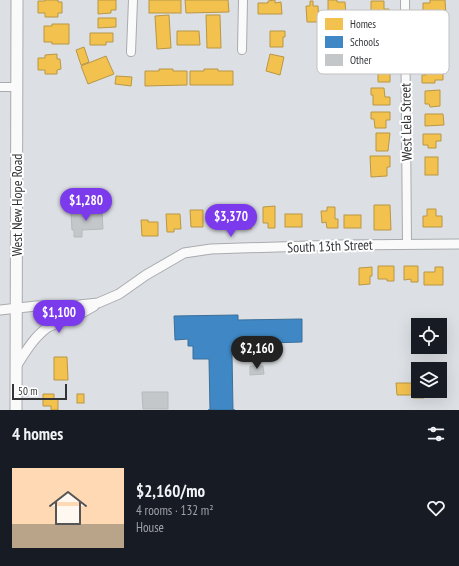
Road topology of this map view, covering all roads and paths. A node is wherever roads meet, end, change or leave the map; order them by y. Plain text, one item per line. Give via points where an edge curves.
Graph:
1 (17, 0) edge
2 (133, 0) edge
3 (243, 0) edge
4 (405, 0) edge
5 (405, 10) edge
6 (242, 50) dead end
7 (131, 52) dead end
8 (406, 74) edge
9 (0, 86) edge
10 (17, 87) junction
11 (407, 244) junction
12 (459, 244) edge
13 (98, 303) junction
14 (17, 307) junction
15 (0, 310) edge
16 (17, 366) junction
17 (16, 410) edge

1 - 10 main road, West New Hope Road
2 - 7 street
3 - 6 street
4 - 5 street, West Lela Street
8 - 11 street, West Lela Street
9 - 10 street
10 - 14 main road, West New Hope Road
11 - 12 street, South 13th Street
11 - 13 street, South 13th Street via 184,253 119,294
13 - 14 street, South 13th Street
13 - 16 street via 44,330 30,344
14 - 15 street, South 13th Street
14 - 16 main road, West New Hope Road
16 - 17 main road, West New Hope Road

